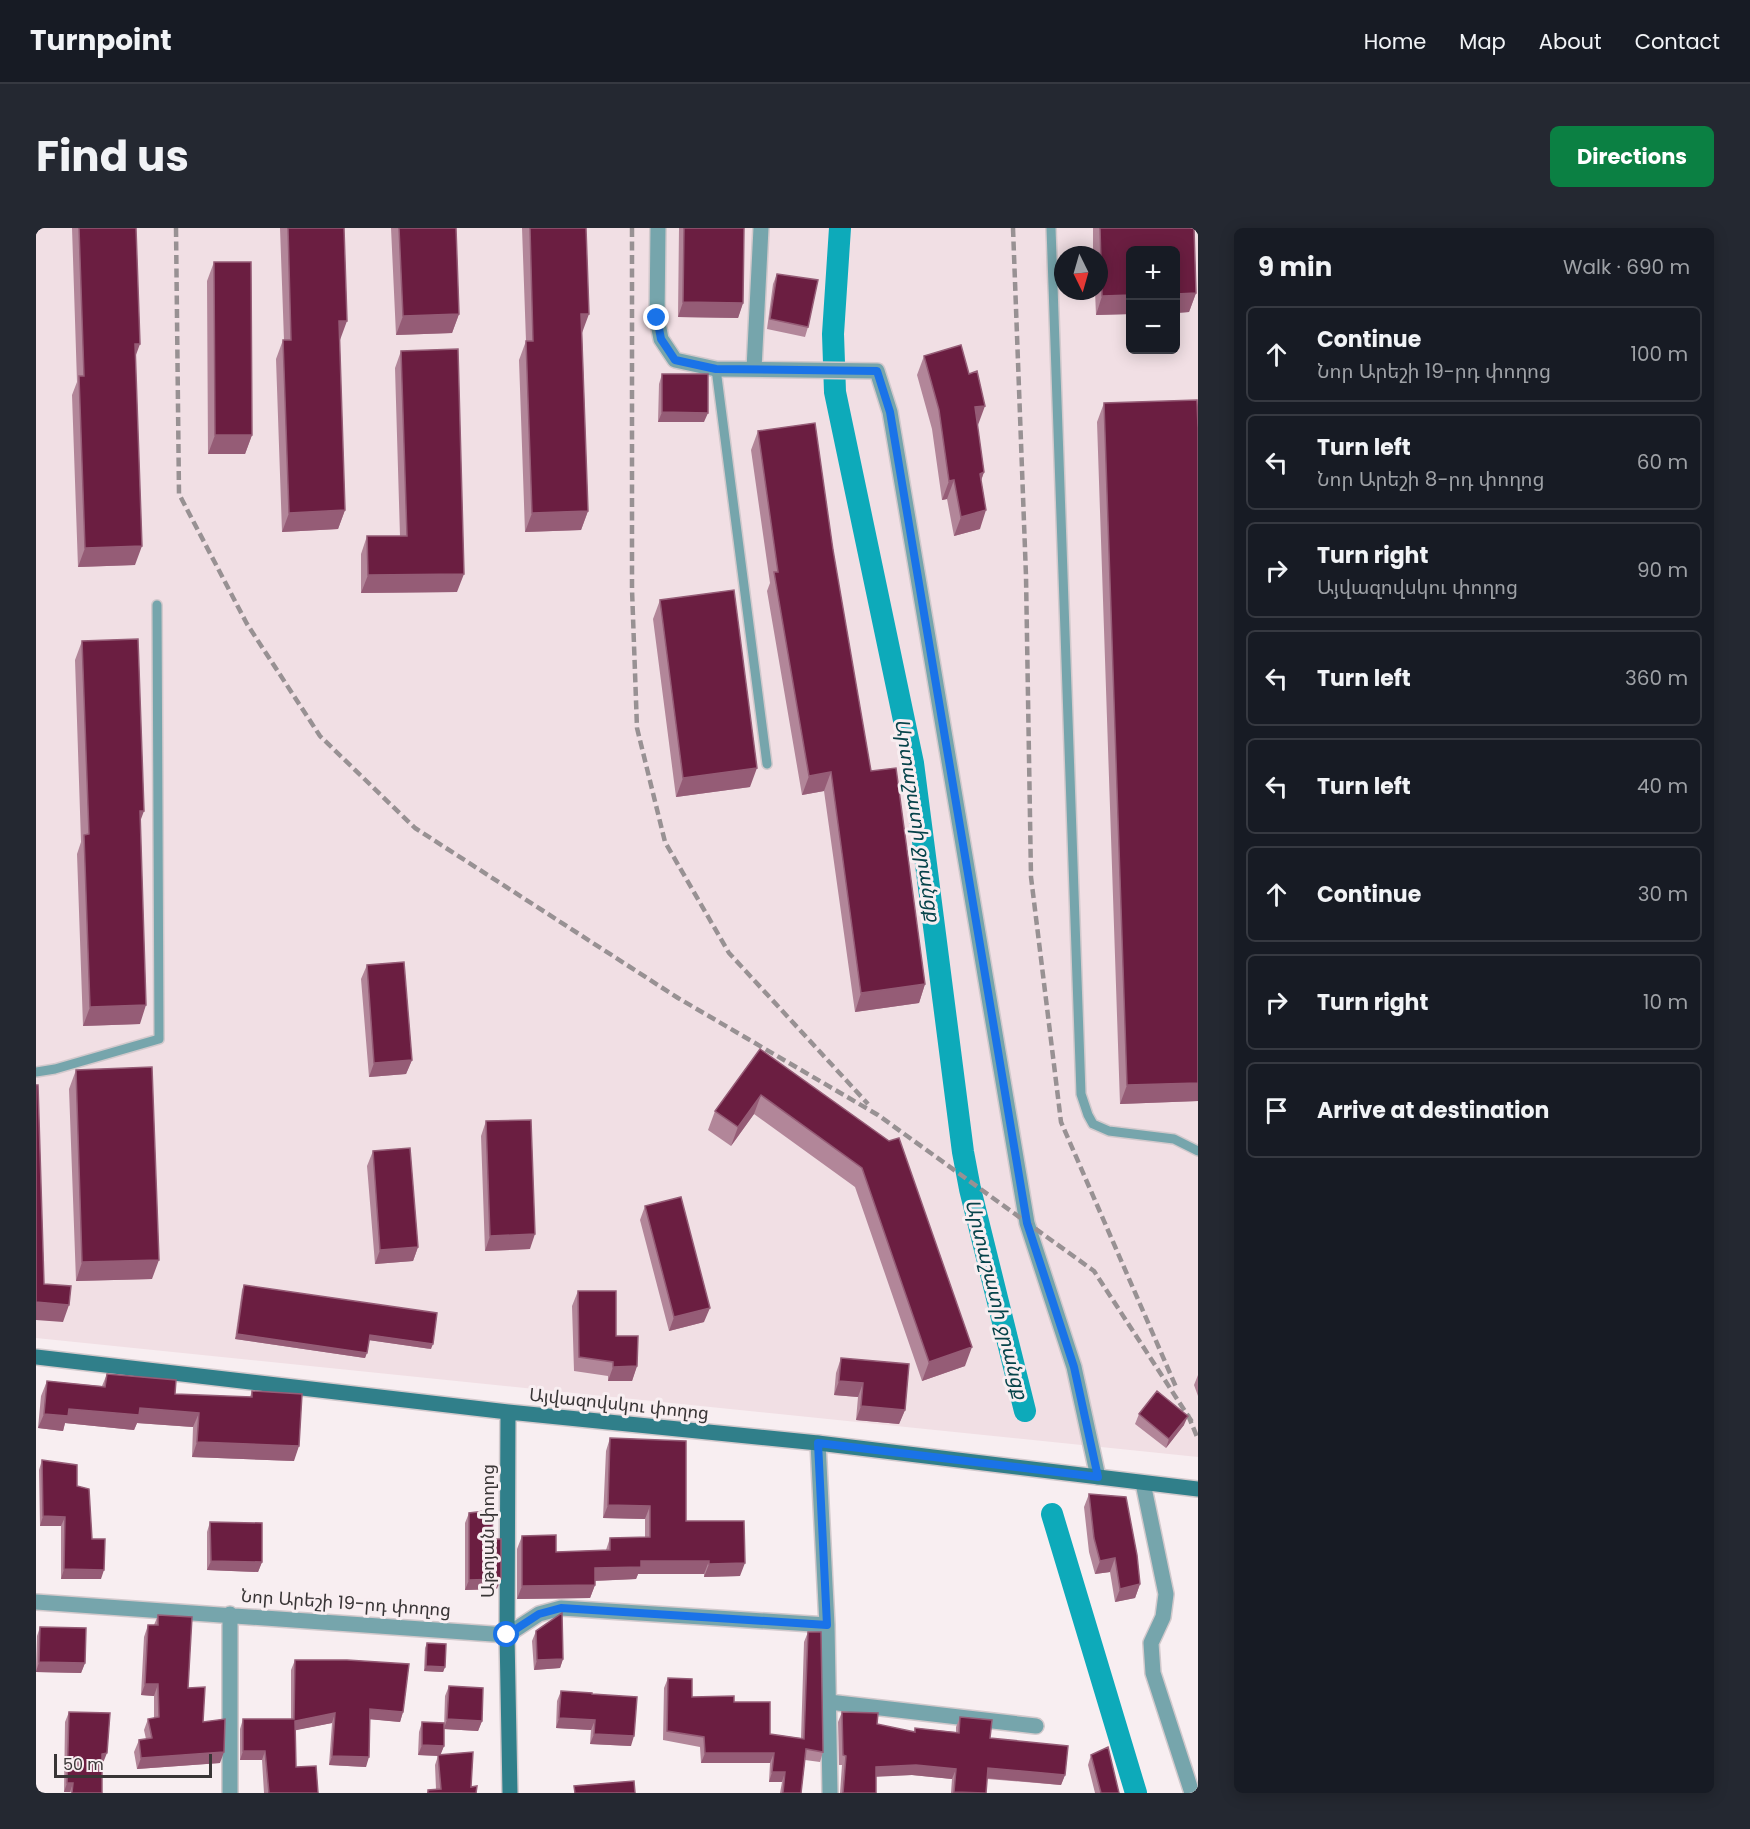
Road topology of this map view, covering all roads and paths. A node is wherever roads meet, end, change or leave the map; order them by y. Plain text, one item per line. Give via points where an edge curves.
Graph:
1 (658, 228) edge
2 (761, 228) edge
3 (1051, 228) edge
4 (716, 369) junction
5 (754, 369) junction
6 (158, 605) dead end
7 (767, 764) dead end
8 (36, 1072) edge
9 (1198, 1150) edge
10 (36, 1357) edge
11 (508, 1412) junction
12 (818, 1443) junction
13 (1098, 1477) junction
14 (1143, 1483) junction
15 (1198, 1489) edge
16 (36, 1602) edge
17 (230, 1614) junction
18 (827, 1625) junction
19 (507, 1635) junction
20 (829, 1702) junction
21 (1036, 1726) dead end
22 (230, 1793) edge
23 (510, 1793) edge
24 (830, 1793) edge
25 (1192, 1793) edge

1 - 4 street via 657,318 661,339 675,360
2 - 5 street
3 - 9 lane via 1081,1094 1094,1124 1109,1131 1174,1139
4 - 5 street
4 - 7 lane
5 - 13 street via 877,371 890,412 1027,1223 1074,1367
6 - 8 lane via 159,1039
10 - 11 main road, Այվազովսկու փողոց
11 - 12 main road, Այվազովսկու փողոց
11 - 19 main road, Աթոյան փողոց
12 - 13 main road, Այվազովսկու փողոց
12 - 18 street
13 - 14 main road, Այվազովսկու փողոց
14 - 15 main road, Այվազովսկու փողոց
14 - 25 street via 1166,1594 1163,1617 1152,1643 1153,1673
16 - 17 street, Նոր Արեշի 19-րդ փողոց
17 - 19 street, Նոր Արեշի 19-րդ փողոց
17 - 22 street
18 - 19 street via 561,1608 539,1614
18 - 20 street
19 - 23 main road, Աթոյան փողոց
20 - 21 street
20 - 24 street

